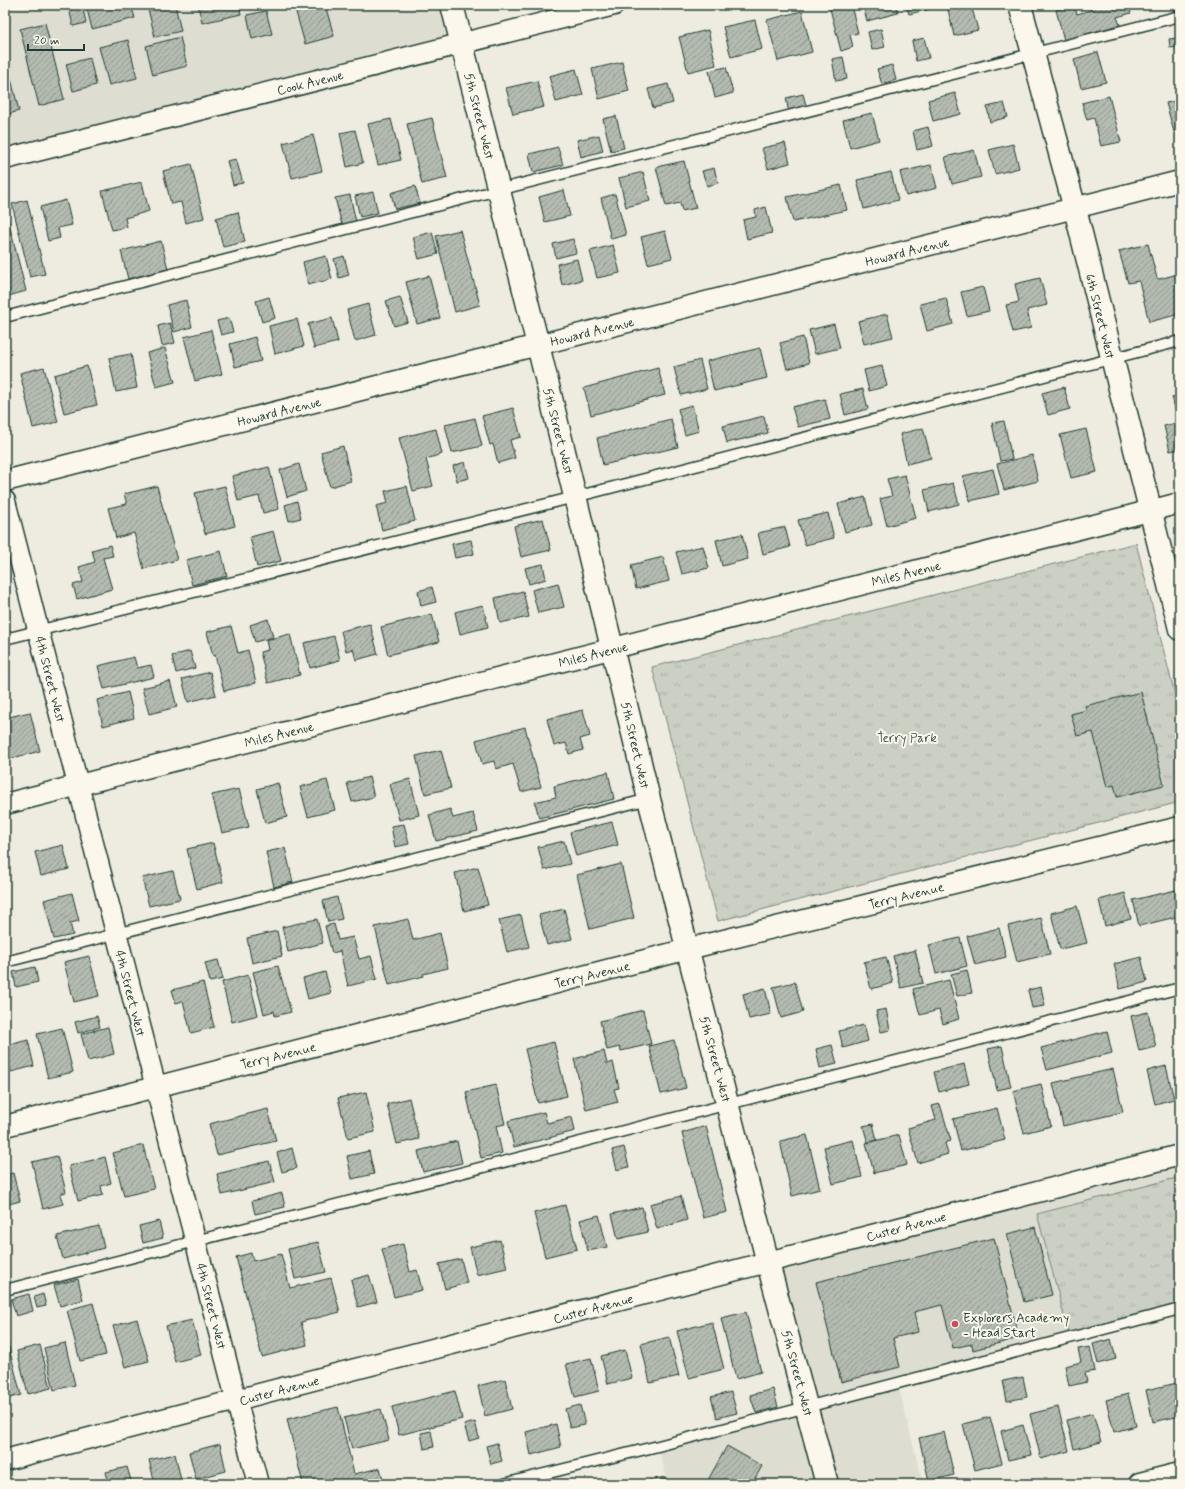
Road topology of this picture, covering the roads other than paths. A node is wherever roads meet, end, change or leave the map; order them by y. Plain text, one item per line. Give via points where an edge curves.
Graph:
1 (452, 5) edge
2 (614, 5) edge
3 (1020, 5) edge
4 (1180, 16) edge
5 (462, 44) junction
6 (1032, 54) junction
7 (5, 159) edge
8 (1180, 181) edge
9 (498, 190) junction
10 (1075, 209) junction
11 (5, 317) edge
12 (1180, 341) edge
13 (538, 345) junction
14 (1112, 359) junction
15 (5, 481) edge
16 (575, 497) junction
17 (5, 501) edge
18 (1180, 503) edge
19 (1150, 510) junction
20 (1180, 629) edge
21 (38, 630) junction
22 (5, 639) edge
23 (613, 649) junction
24 (78, 785) junction
25 (649, 799) junction
26 (5, 804) edge
27 (1180, 827) edge
28 (116, 933) junction
29 (688, 949) junction
30 (5, 962) edge
31 (1180, 988) edge
32 (156, 1086) junction
33 (728, 1105) junction
34 (5, 1126) edge
35 (1180, 1155) edge
36 (195, 1241) junction
37 (768, 1263) junction
38 (5, 1290) edge
39 (1180, 1309) edge
40 (236, 1401) junction
41 (807, 1406) junction
42 (5, 1460) edge
43 (1180, 1474) edge
44 (258, 1484) edge
45 (504, 1484) edge
46 (827, 1484) edge
47 (1140, 1484) edge

1 - 5 street, 5th Street West
2 - 5 street, Cook Avenue
3 - 6 street, 6th Street West
4 - 6 lane
5 - 7 street, Cook Avenue
5 - 9 street, 5th Street West
6 - 9 lane
6 - 10 street, 6th Street West
8 - 10 street, Howard Avenue
9 - 11 lane
9 - 13 street, 5th Street West
10 - 13 street, Howard Avenue
10 - 14 street, 6th Street West
12 - 14 lane
13 - 15 street, Howard Avenue
13 - 16 street, 5th Street West
14 - 16 lane
14 - 19 street, 6th Street West
16 - 21 lane
16 - 23 street, 5th Street West
17 - 21 street, 4th Street West
18 - 19 street, Miles Avenue
19 - 20 street, 6th Street West
19 - 23 street, Miles Avenue
21 - 22 lane
21 - 24 street, 4th Street West
23 - 24 street, Miles Avenue
23 - 25 street, 5th Street West
24 - 26 street, Miles Avenue
24 - 28 street, 4th Street West
25 - 28 lane
25 - 29 street, 5th Street West
27 - 29 street, Terry Avenue
28 - 30 lane
28 - 32 street, 4th Street West
29 - 32 street, Terry Avenue
29 - 33 street, 5th Street West
31 - 33 lane
32 - 34 street, Terry Avenue
32 - 36 street, 4th Street West
33 - 36 lane
33 - 37 street, 5th Street West
35 - 37 street, Custer Avenue
36 - 38 lane
36 - 40 street, 4th Street West
37 - 40 street, Custer Avenue
37 - 41 street, 5th Street West
39 - 41 lane
40 - 42 street, Custer Avenue
40 - 44 street, 4th Street West
41 - 45 lane
41 - 46 street, 5th Street West
43 - 47 street

